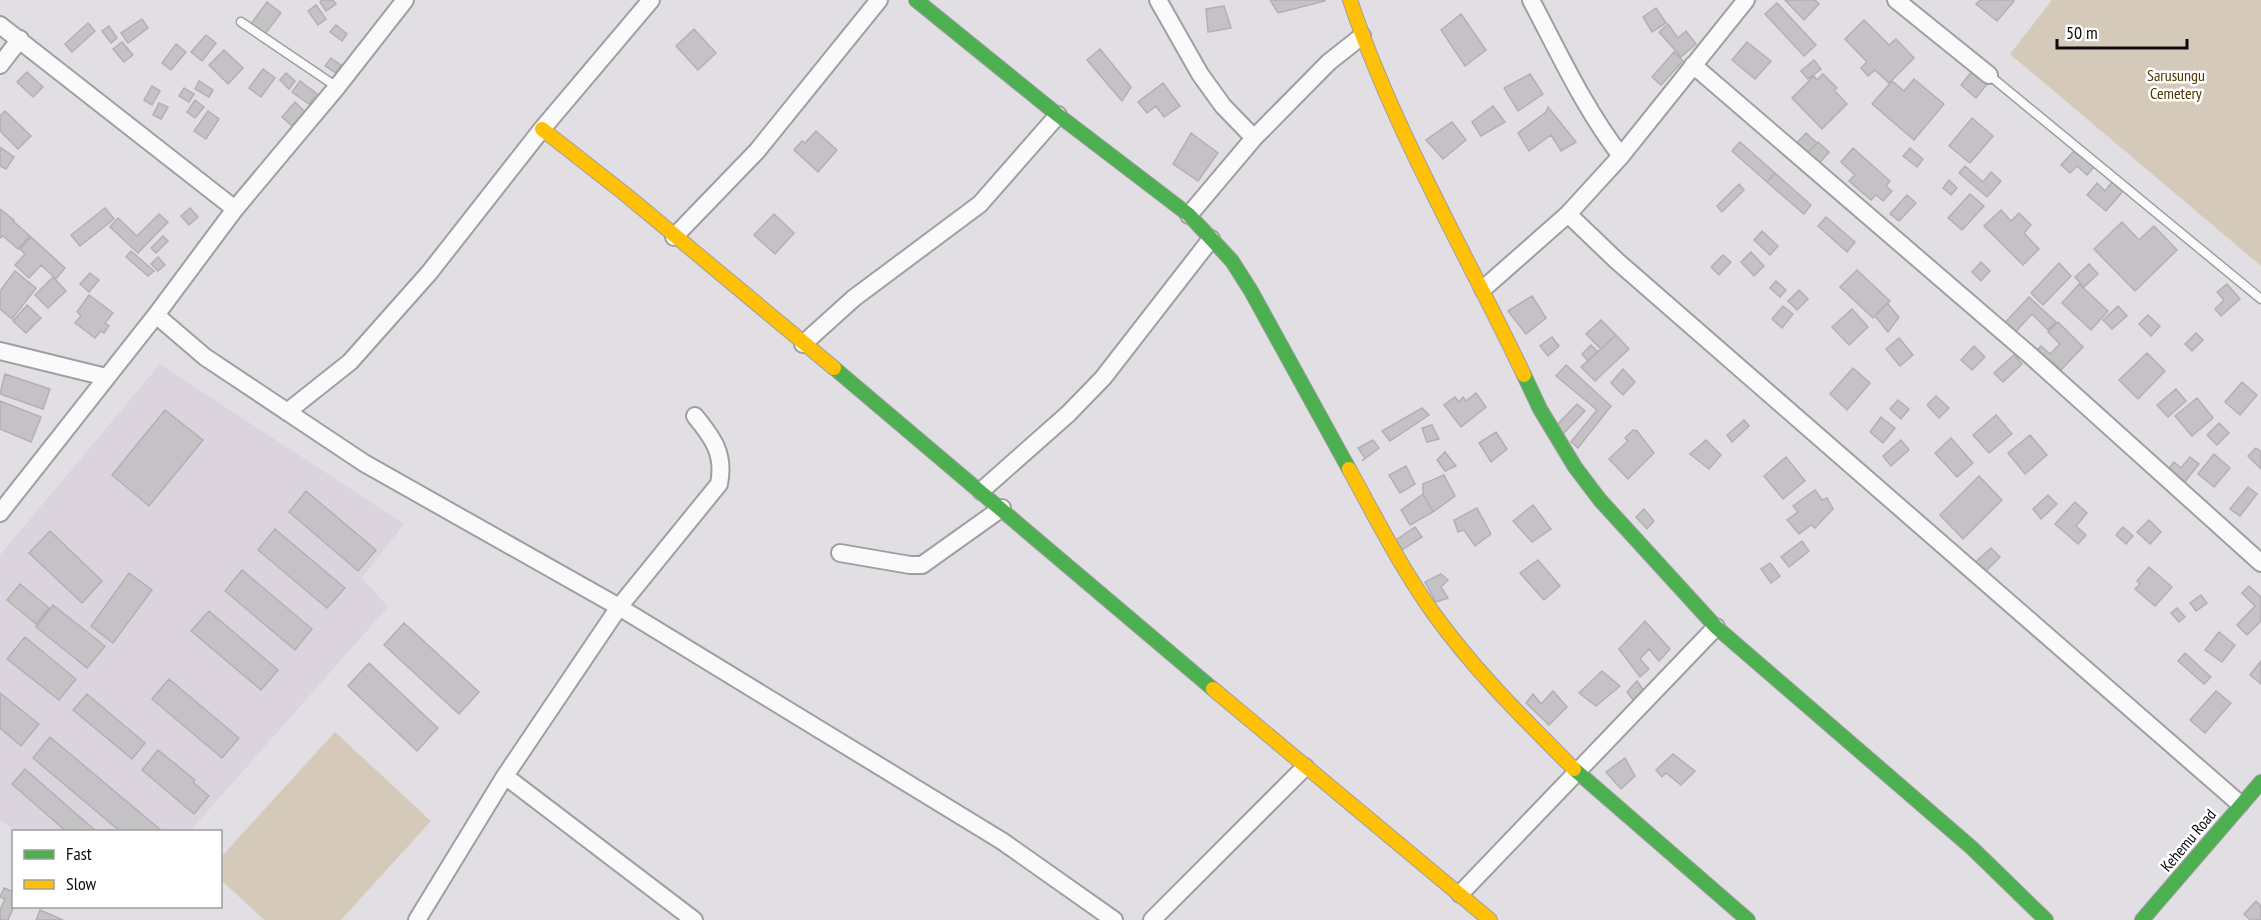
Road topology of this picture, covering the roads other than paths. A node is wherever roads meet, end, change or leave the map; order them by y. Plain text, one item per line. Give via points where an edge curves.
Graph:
1 (405, 0) edge
2 (651, 0) edge
3 (879, 0) edge
4 (916, 0) edge
5 (1158, 0) edge
6 (1350, 0) edge
7 (1531, 0) edge
8 (1746, 0) edge
9 (1896, 0) edge
10 (241, 22) dead end
11 (0, 25) edge
12 (1362, 36) junction
13 (20, 39) junction
14 (0, 65) edge
15 (1694, 65) junction
16 (1989, 75) joint
17 (337, 87) junction
18 (1059, 115) junction
19 (542, 129) junction
20 (1254, 138) junction
21 (1621, 156) junction
22 (235, 209) junction
23 (1568, 214) junction
24 (1190, 215) junction
25 (674, 237) junction
26 (1212, 239) junction
27 (1483, 289) junction
28 (2261, 299) edge
29 (156, 315) junction
30 (803, 344) junction
31 (0, 351) edge
32 (106, 377) junction
33 (287, 412) junction
34 (695, 416) dead end
35 (981, 490) junction
36 (1002, 508) junction
37 (0, 513) edge
38 (840, 553) dead end
39 (2261, 563) edge
40 (619, 607) junction
41 (1716, 627) junction
42 (1305, 767) junction
43 (1577, 772) junction
44 (504, 776) junction
45 (2253, 795) edge
46 (1460, 894) junction
47 (417, 920) edge
48 (694, 920) edge
49 (1114, 920) edge
50 (1152, 920) edge
51 (1490, 920) edge
52 (1748, 920) edge
53 (2046, 920) edge
54 (2142, 920) edge

1 - 17 street
2 - 19 street
3 - 25 street via 757,151
4 - 18 street
5 - 20 street via 1200,74 1223,106
6 - 12 street
7 - 21 street via 1585,104
8 - 15 street
9 - 16 street
10 - 17 lane
11 - 13 street
12 - 20 street via 1329,62
12 - 27 street via 1397,120
13 - 14 street
13 - 22 street
15 - 21 street
15 - 39 street via 2031,356
16 - 28 lane
17 - 22 street
18 - 24 street
18 - 30 street via 980,204 854,298
19 - 25 street
19 - 33 street via 429,273 362,348
20 - 24 street
21 - 23 street
22 - 29 street
23 - 27 street
23 - 45 street via 1617,261
24 - 26 street
25 - 30 street
26 - 35 street via 1103,378
26 - 43 street via 1251,291 1405,571 1435,615 1500,695
27 - 41 street via 1540,409 1575,468
29 - 32 street
29 - 33 street via 205,357
30 - 35 street
31 - 32 street
32 - 37 street
33 - 40 street via 364,463
34 - 40 street via 713,438 719,455 719,484
35 - 36 street
36 - 38 street via 922,565
36 - 42 street
40 - 44 street
40 - 49 street via 1002,842
41 - 43 street
41 - 53 street via 1972,848
42 - 46 street
42 - 50 street
43 - 46 street
43 - 52 street
44 - 47 street
44 - 48 street
45 - 54 street, Kehemu Road
46 - 51 street

